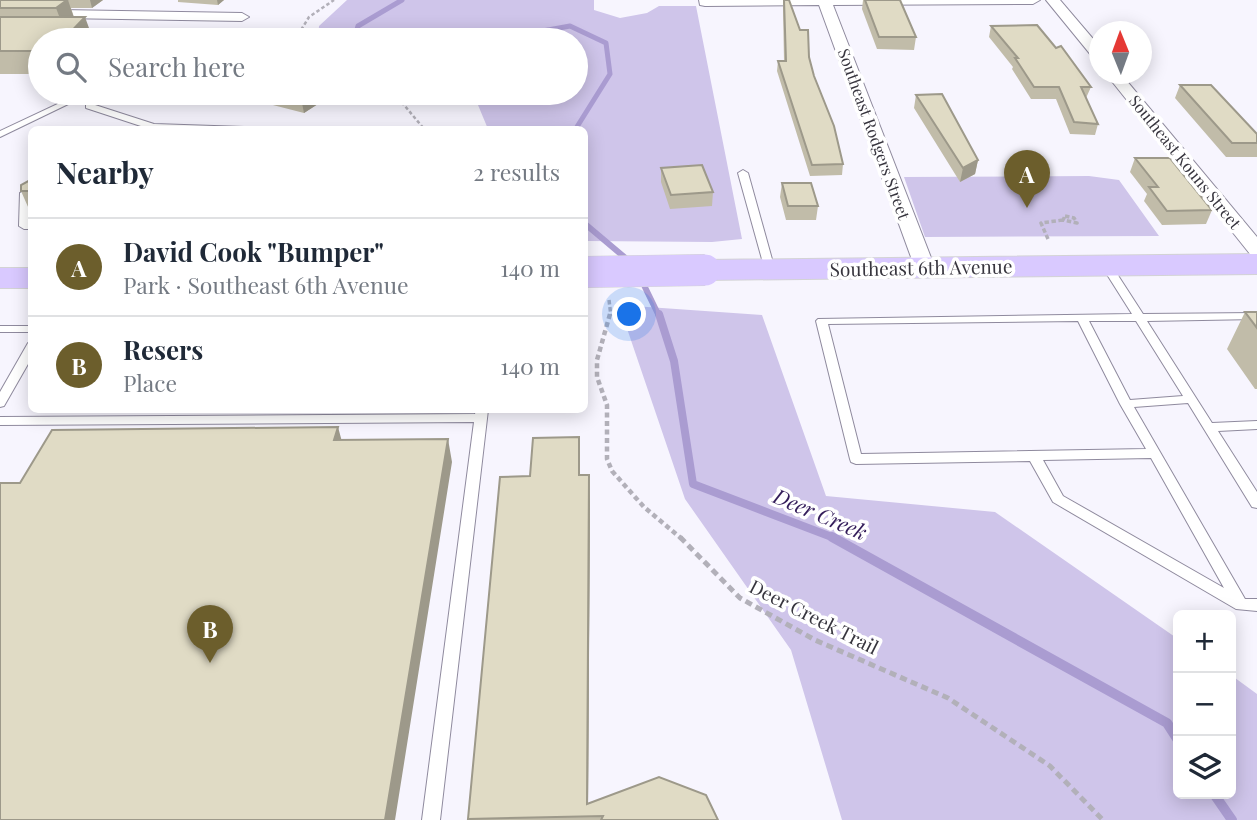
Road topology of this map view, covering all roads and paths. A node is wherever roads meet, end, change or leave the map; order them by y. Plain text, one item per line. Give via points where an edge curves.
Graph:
1 (153, 0) edge
2 (334, 0) edge
3 (1033, 0) edge
4 (1053, 0) edge
5 (825, 1) edge
6 (705, 2) dead end
7 (0, 13) edge
8 (140, 13) junction
9 (242, 17) dead end
10 (302, 28) edge
11 (1089, 44) edge
12 (1121, 84) edge
13 (62, 105) edge
14 (404, 105) edge
15 (89, 106) dead end
16 (145, 126) edge
17 (422, 126) edge
18 (0, 134) edge
19 (743, 173) dead end
20 (28, 192) edge
21 (1063, 220) dead end
22 (28, 226) edge
23 (1048, 239) dead end
24 (1257, 250) edge
25 (1257, 264) edge
26 (1106, 265) junction
27 (925, 268) junction
28 (770, 270) junction
29 (594, 280) edge
30 (1257, 316) edge
31 (1080, 317) junction
32 (1139, 317) junction
33 (0, 329) edge
34 (28, 329) edge
35 (28, 353) edge
36 (1191, 399) junction
37 (0, 403) edge
38 (1126, 404) junction
39 (328, 414) edge
40 (404, 414) edge
41 (482, 414) edge
42 (71, 415) edge
43 (146, 415) edge
44 (238, 415) edge
45 (0, 421) edge
46 (1257, 425) edge
47 (1209, 427) junction
48 (1155, 453) junction
49 (1034, 456) junction
50 (1257, 503) edge
51 (1241, 605) junction
52 (1257, 605) edge
53 (431, 820) edge
54 (1103, 820) edge

1 - 8 street
2 - 10 path via 309,17
3 - 5 street
4 - 11 street
5 - 6 street
5 - 27 street, Southeast Rodgers Street
7 - 8 street
8 - 9 street
12 - 24 street, Southeast Kouns Street
13 - 18 lane
14 - 17 path
15 - 16 lane
19 - 28 lane
20 - 22 lane via 24,226
21 - 23 path via 1041,223
25 - 26 main road, Southeast 6th Avenue
26 - 27 main road, Southeast 6th Avenue
26 - 32 lane
27 - 28 main road, Southeast 6th Avenue
28 - 29 main road, Southeast 6th Avenue, bridge via 705,270
29 - 54 path, Deer Creek Trail via 609,298 611,320 597,360 597,377 607,405 607,459 644,507 685,541 740,598 815,640 948,698 989,723 1051,766
30 - 32 lane
31 - 32 lane
31 - 38 lane
31 - 49 lane via 822,321 856,459
32 - 36 lane
33 - 34 lane
35 - 37 lane
36 - 38 lane
36 - 47 lane
38 - 48 lane
39 - 40 lane
39 - 44 lane
40 - 41 lane
41 - 53 lane
42 - 43 lane
42 - 45 lane
43 - 44 lane
46 - 47 lane
47 - 50 lane
48 - 49 lane
48 - 51 lane
49 - 51 lane via 1058,499
51 - 52 lane

